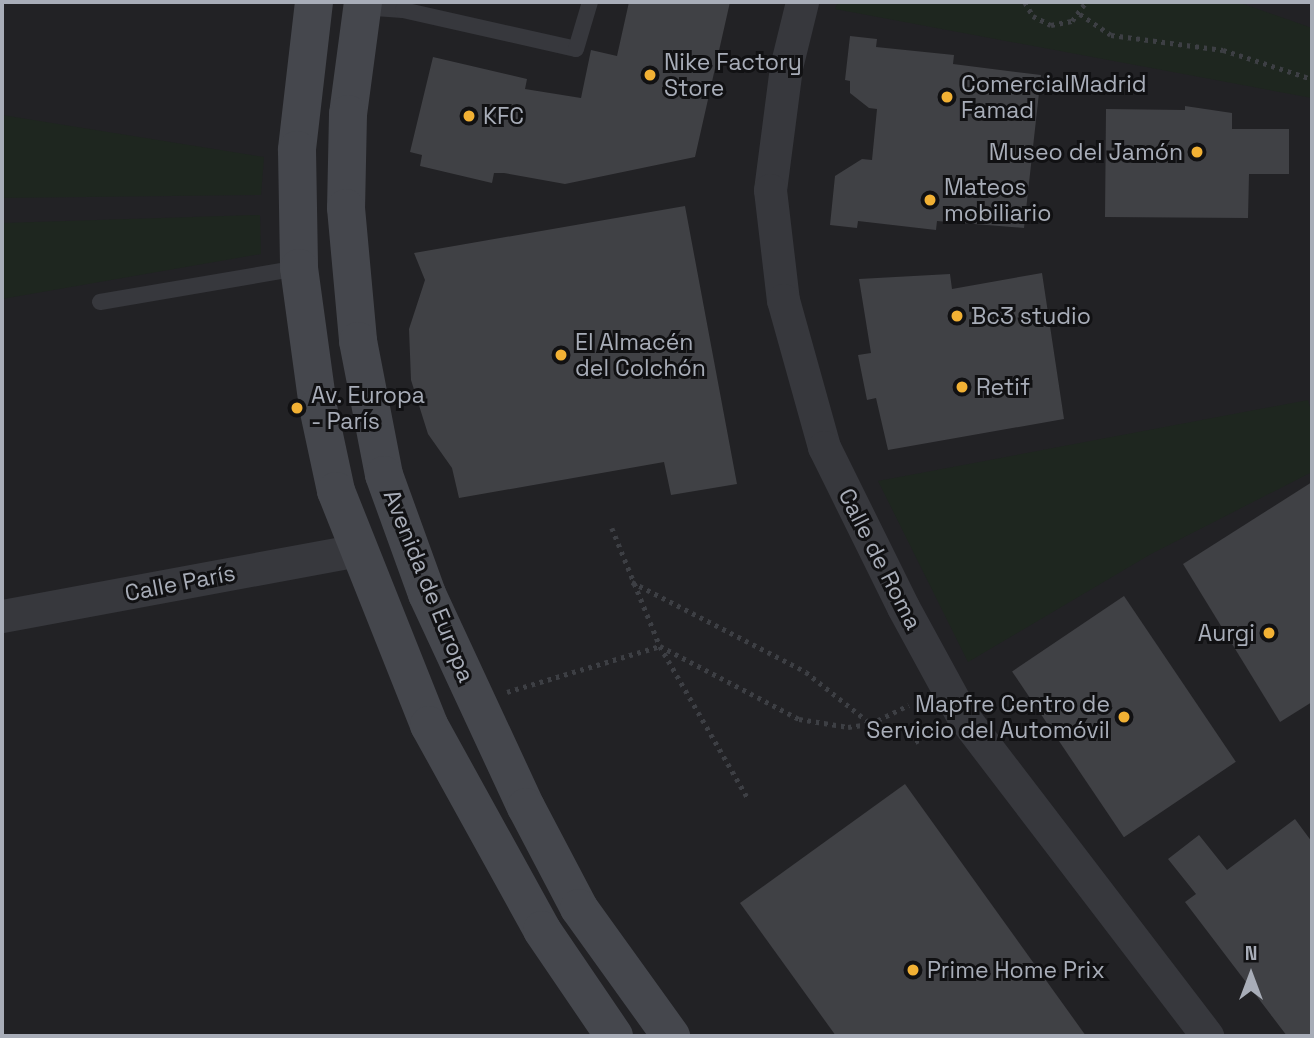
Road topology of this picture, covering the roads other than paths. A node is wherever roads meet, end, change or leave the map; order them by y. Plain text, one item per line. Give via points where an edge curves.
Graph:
1 (314, 2) edge
2 (590, 2) edge
3 (802, 2) edge
4 (362, 5) edge
5 (422, 8) edge
6 (299, 268) junction
7 (100, 302) dead end
8 (357, 550) junction
9 (2, 616) edge
10 (614, 1036) edge
11 (671, 1036) edge
12 (1207, 1036) edge

1 - 6 street via 296,150
2 - 5 lane via 576,49
3 - 12 street, Calle de Roma via 786,67 770,190 783,300 824,447 962,715
4 - 5 lane
4 - 11 street, Avenida de Europa via 348,114 346,208 358,341 384,475 427,594 526,807 579,908
6 - 7 lane
6 - 8 street via 318,407 336,491
8 - 9 street, Calle París
8 - 10 street via 429,725 466,797 542,930

